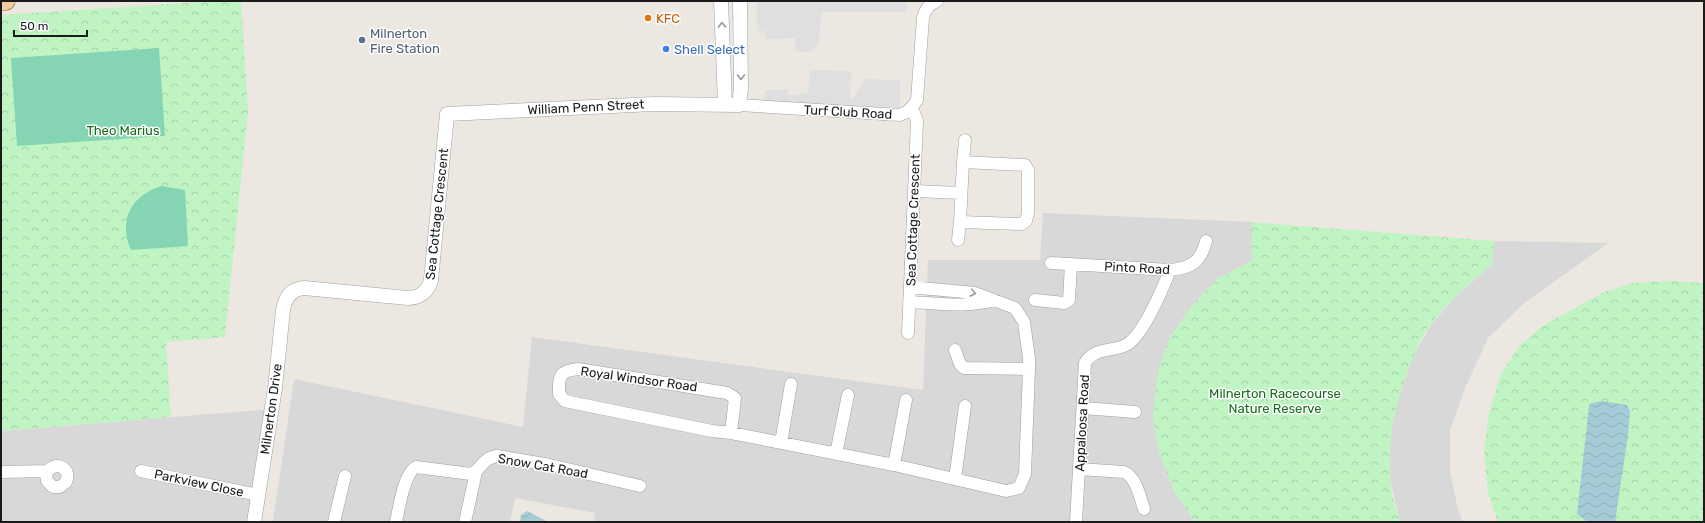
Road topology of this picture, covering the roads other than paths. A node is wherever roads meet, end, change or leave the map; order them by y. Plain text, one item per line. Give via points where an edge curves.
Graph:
1 (1, 1) edge
2 (6, 1) edge
3 (721, 1) edge
4 (740, 1) edge
5 (936, 1) edge
6 (724, 105) junction
7 (739, 105) junction
8 (912, 108) junction
9 (447, 114) joint
10 (965, 140) dead end
11 (963, 162) junction
12 (915, 191) junction
13 (961, 193) junction
14 (960, 222) junction
15 (958, 240) dead end
16 (1206, 241) dead end
17 (1051, 263) dead end
18 (1072, 264) junction
19 (1170, 270) junction
20 (910, 287) junction
21 (288, 296) joint
22 (994, 300) junction
23 (1035, 300) dead end
24 (909, 302) junction
25 (908, 333) dead end
26 (955, 350) dead end
27 (1029, 369) junction
28 (791, 384) dead end
29 (848, 395) dead end
30 (906, 400) dead end
31 (965, 406) dead end
32 (1083, 408) junction
33 (1135, 412) dead end
34 (731, 433) junction
35 (781, 443) junction
36 (836, 454) junction
37 (894, 465) junction
38 (1080, 469) junction
39 (48, 470) dead end
40 (141, 471) dead end
41 (1, 472) edge
42 (476, 472) junction
43 (345, 476) dead end
44 (955, 479) junction
45 (640, 486) dead end
46 (258, 495) junction
47 (1144, 509) dead end
48 (254, 522) edge
49 (334, 522) edge
50 (396, 522) edge
51 (465, 522) edge
52 (1076, 522) edge

1 - 2 main road
6 -> 3 street
4 -> 7 street
5 - 8 street, Turf Club Road via 925,10 923,18 917,100
6 - 7 street, William Penn Street
6 - 9 street, William Penn Street via 654,104
7 - 8 street, Turf Club Road via 900,115
8 - 12 street, Sea Cottage Crescent via 916,121
9 - 21 street, Sea Cottage Crescent via 431,280 426,290 417,297 408,298 304,288
10 - 11 street
11 - 13 street
11 - 14 street via 1025,165 1028,170 1028,213 1026,221 1021,224
12 - 13 street
12 - 20 street, Sea Cottage Crescent
13 - 14 street
14 - 15 street
16 - 19 street, Pinto Road via 1204,251 1191,266
17 - 18 street, Pinto Road
18 - 19 street, Pinto Road
18 - 23 street via 1068,302
19 - 32 street, Appaloosa Road via 1139,333 1126,345 1101,350 1085,363
20 -> 22 street, Royal Windsor Road via 975,293
20 - 24 street, Sea Cottage Crescent
21 - 46 street, Milnerton Drive via 284,304 275,388
22 - 24 street via 972,305
22 - 27 street, Royal Windsor Road via 1015,308 1024,322 1030,358
24 - 25 street, Sea Cottage Crescent
26 - 27 street via 964,368
27 - 44 street, Royal Windsor Road via 1025,474 1019,488 1006,491
28 - 35 street
29 - 36 street
30 - 37 street
31 - 44 street
32 - 33 street
32 - 38 street, Appaloosa Road
34 - 34 street, Royal Windsor Road via 571,403 559,394 559,379 562,373 578,369 727,393 735,398
34 - 35 street, Royal Windsor Road
35 - 36 street, Royal Windsor Road
36 - 37 street, Royal Windsor Road
37 - 44 street, Royal Windsor Road
38 - 47 street via 1128,474
38 - 52 street, Appaloosa Road
39 - 41 street
40 - 46 street, Parkview Close
42 - 45 street, Snow Cat Road via 484,461 497,456 550,465
42 - 50 street via 466,474 416,467 412,469 406,481
42 - 51 street
43 - 49 street
46 - 48 street, Milnerton Drive

